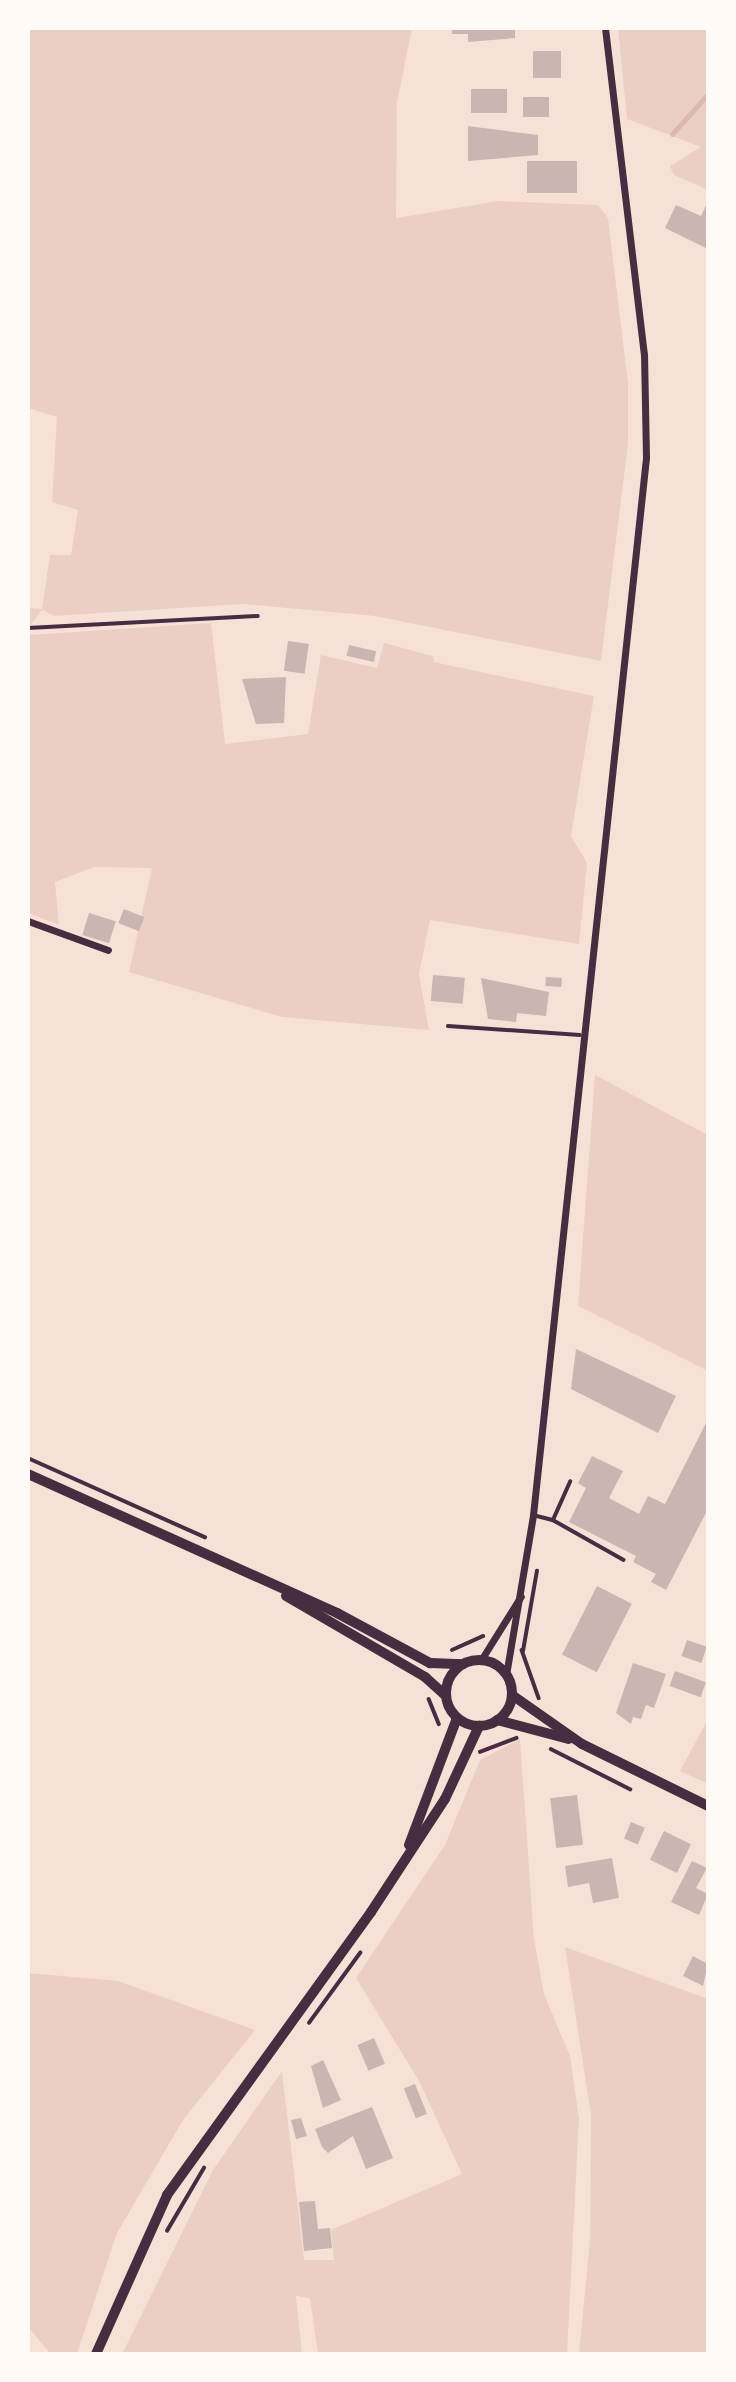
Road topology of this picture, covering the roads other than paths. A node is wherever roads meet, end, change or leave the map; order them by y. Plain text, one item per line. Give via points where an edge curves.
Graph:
1 (604, 28) edge
2 (258, 616) dead end
3 (28, 628) edge
4 (28, 921) edge
5 (108, 950) dead end
6 (448, 1026) dead end
7 (580, 1035) junction
8 (28, 1474) edge
9 (570, 1482) dead end
10 (533, 1515) junction
11 (553, 1520) junction
12 (624, 1560) dead end
13 (265, 1582) junction
14 (523, 1593) junction
15 (481, 1660) junction
16 (463, 1664) junction
17 (506, 1675) junction
18 (512, 1695) junction
19 (446, 1696) junction
20 (457, 1718) junction
21 (498, 1720) junction
22 (479, 1726) junction
23 (582, 1744) junction
24 (708, 1805) edge
25 (405, 1855) junction
26 (96, 2354) edge

1 - 7 street via 644,355 646,457
2 - 3 lane
4 - 5 street
6 - 7 lane
7 - 10 street
8 - 13 street
9 - 11 lane
10 - 11 lane
10 - 14 street
11 - 12 lane
13 - 16 street via 430,1663
13 - 19 street via 425,1677
14 - 15 street
14 - 17 street
15 - 16 street
15 - 17 street
16 - 19 street via 447,1683
17 - 18 street
18 - 21 street
18 - 23 street
19 - 20 street
20 - 22 street
20 - 25 street via 451,1746
21 - 22 street
21 - 23 street
22 - 25 street via 445,1799
23 - 24 street
25 - 26 street via 167,2195

